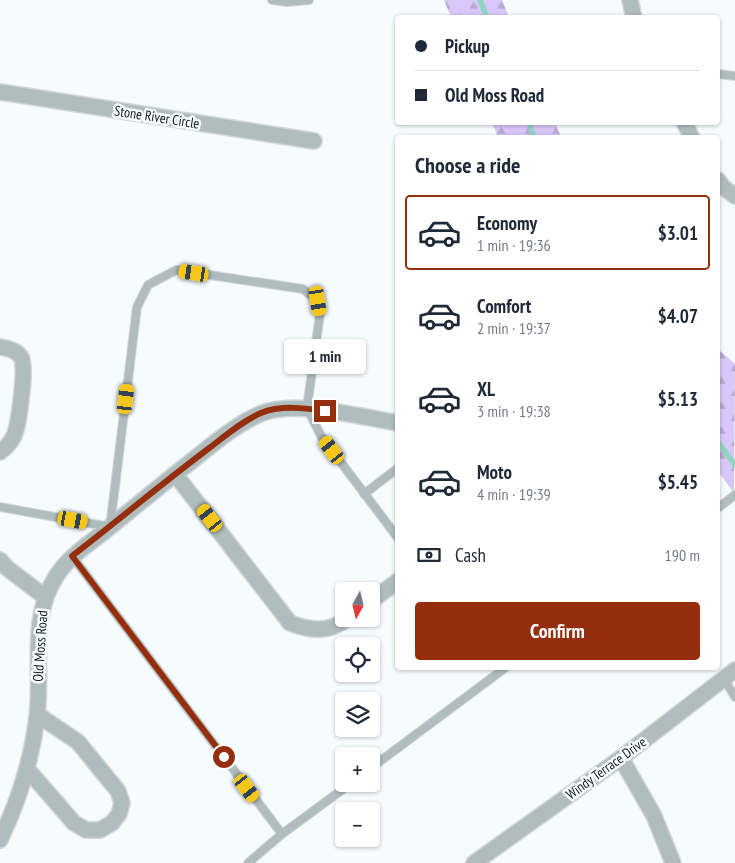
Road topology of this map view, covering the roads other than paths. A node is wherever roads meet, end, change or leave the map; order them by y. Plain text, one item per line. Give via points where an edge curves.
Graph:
1 (272, 0) edge
2 (309, 0) edge
3 (630, 0) edge
4 (633, 15) edge
5 (720, 74) edge
6 (735, 76) edge
7 (0, 92) edge
8 (314, 141) dead end
9 (720, 183) edge
10 (735, 196) edge
11 (0, 347) edge
12 (307, 408) junction
13 (395, 423) edge
14 (0, 452) edge
15 (395, 470) edge
16 (175, 474) junction
17 (364, 494) junction
18 (735, 495) edge
19 (720, 506) edge
20 (0, 507) edge
21 (110, 527) junction
22 (395, 534) edge
23 (72, 556) junction
24 (0, 560) edge
25 (395, 583) edge
26 (380, 594) edge
27 (45, 597) junction
28 (335, 626) edge
29 (502, 670) edge
30 (730, 675) edge
31 (735, 697) edge
32 (38, 715) junction
33 (621, 758) junction
34 (380, 761) edge
35 (28, 770) junction
36 (339, 792) edge
37 (282, 834) junction
38 (0, 840) edge
39 (248, 863) edge
40 (474, 863) edge
41 (673, 863) edge

1 - 2 lane
3 - 4 street
5 - 6 lane
7 - 8 street, Stone River Circle
9 - 10 street
11 - 14 street via 11,348 21,357 24,369 16,431 10,444
12 - 13 street, Old Moss Road
12 - 16 street, Old Moss Road via 283,408 243,422
12 - 17 lane via 321,436
12 - 21 lane via 320,314 318,301 303,289 176,270 148,285 137,307
15 - 17 lane
16 - 21 street, Old Moss Road
16 - 28 street via 290,622 307,630
17 - 22 lane
18 - 19 lane
20 - 21 lane
21 - 23 street, Old Moss Road
23 - 27 street, Old Moss Road via 57,574
23 - 37 lane
24 - 27 street
25 - 26 street
27 - 32 street, Old Moss Road via 38,649
29 - 34 lane
30 - 31 lane
30 - 33 street, Windy Terrace Drive
32 - 35 street, Old Moss Road
32 - 35 street via 78,742 118,792 122,803 119,814 100,830 86,830 74,822
33 - 40 street, Windy Terrace Drive
33 - 41 street via 654,816
35 - 38 street, Old Moss Road
36 - 37 lane
37 - 39 lane

